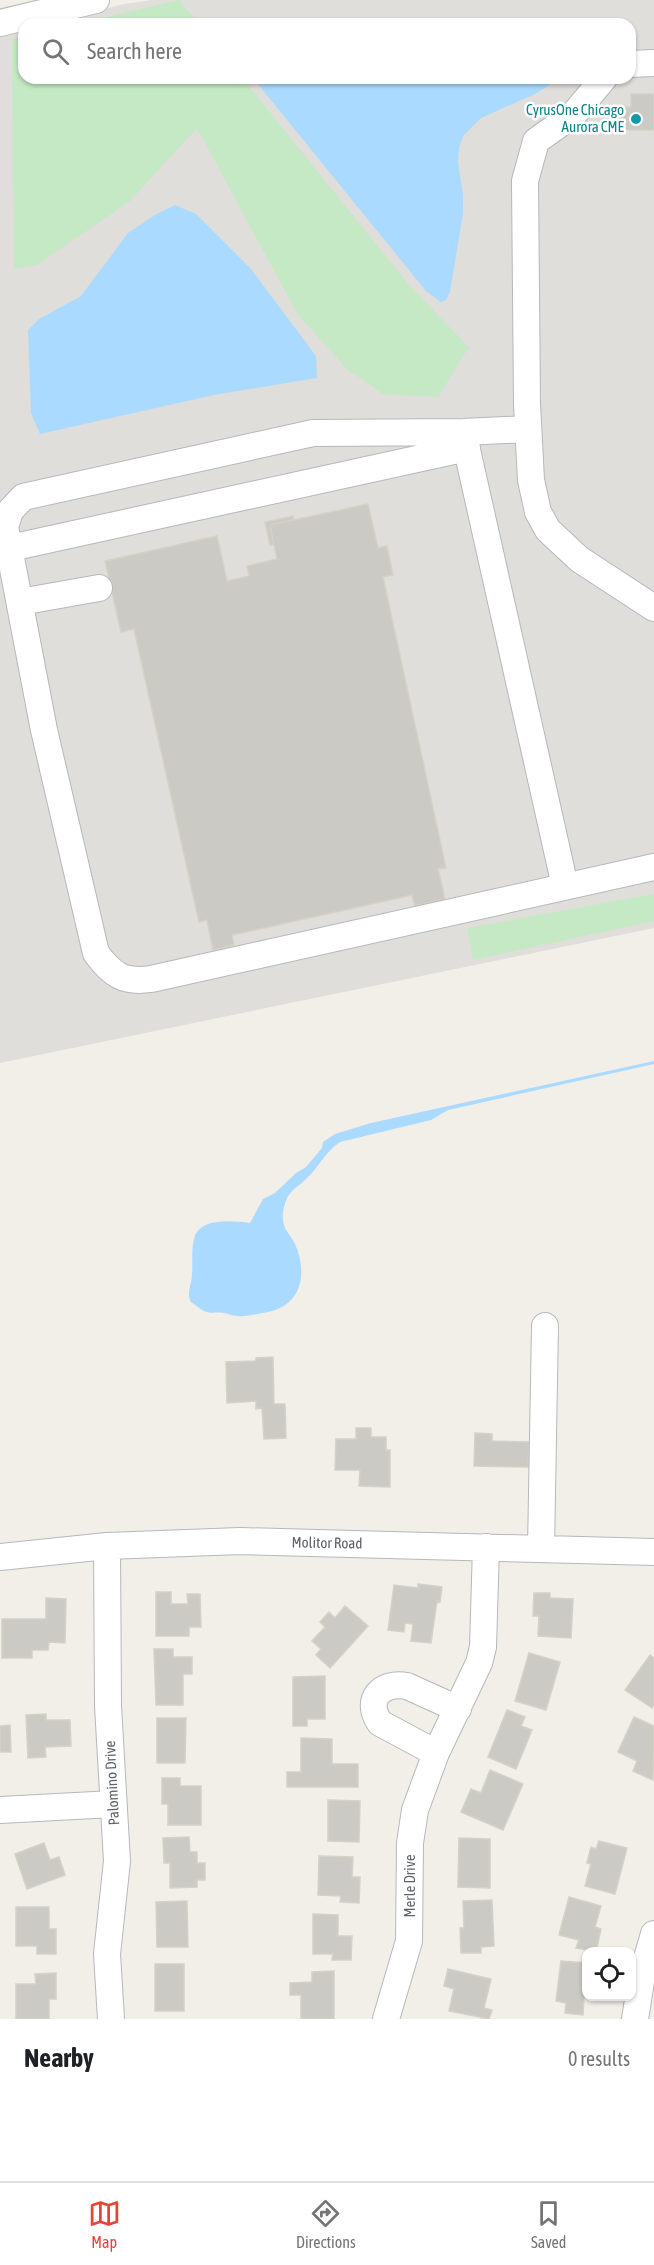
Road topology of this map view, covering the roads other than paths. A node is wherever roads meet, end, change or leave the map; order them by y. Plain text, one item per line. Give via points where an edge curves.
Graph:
1 (96, 0) edge
2 (21, 18) edge
3 (18, 19) edge
4 (0, 23) edge
5 (654, 63) edge
6 (636, 64) edge
7 (599, 84) edge
8 (528, 429) junction
9 (465, 440) junction
10 (10, 548) junction
11 (99, 588) dead end
12 (20, 602) junction
13 (654, 608) edge
14 (654, 867) edge
15 (565, 886) junction
16 (545, 1326) dead end
17 (107, 1546) junction
18 (486, 1547) junction
19 (541, 1549) junction
20 (654, 1552) edge
21 (0, 1557) edge
22 (458, 1709) junction
23 (436, 1753) junction
24 (113, 1804) junction
25 (0, 1810) edge
26 (654, 1934) edge
27 (111, 2019) edge
28 (386, 2019) edge
29 (635, 2019) edge

1 - 2 street
3 - 4 street
5 - 6 street
7 - 8 street via 573,114 536,141 525,181
8 - 9 street
8 - 13 street via 533,493 548,530 579,559
9 - 10 street
9 - 10 street via 313,433 23,497 10,511 5,526
9 - 15 street
10 - 12 street
11 - 12 street
12 - 15 street via 44,729 96,953 118,975 137,981 151,979
14 - 15 street
16 - 19 street
17 - 18 street, Molitor Road via 240,1541
17 - 21 street, Molitor Road
17 - 24 street, Palomino Drive
18 - 19 street, Molitor Road
18 - 22 street, Merle Drive via 483,1647
19 - 20 street, Molitor Road
22 - 23 street, Merle Drive
22 - 23 street via 398,1684 376,1697 373,1706 380,1724
23 - 28 street, Merle Drive via 414,1810 409,1941
24 - 25 street
24 - 27 street, Palomino Drive via 117,1861 107,1953
26 - 29 street

